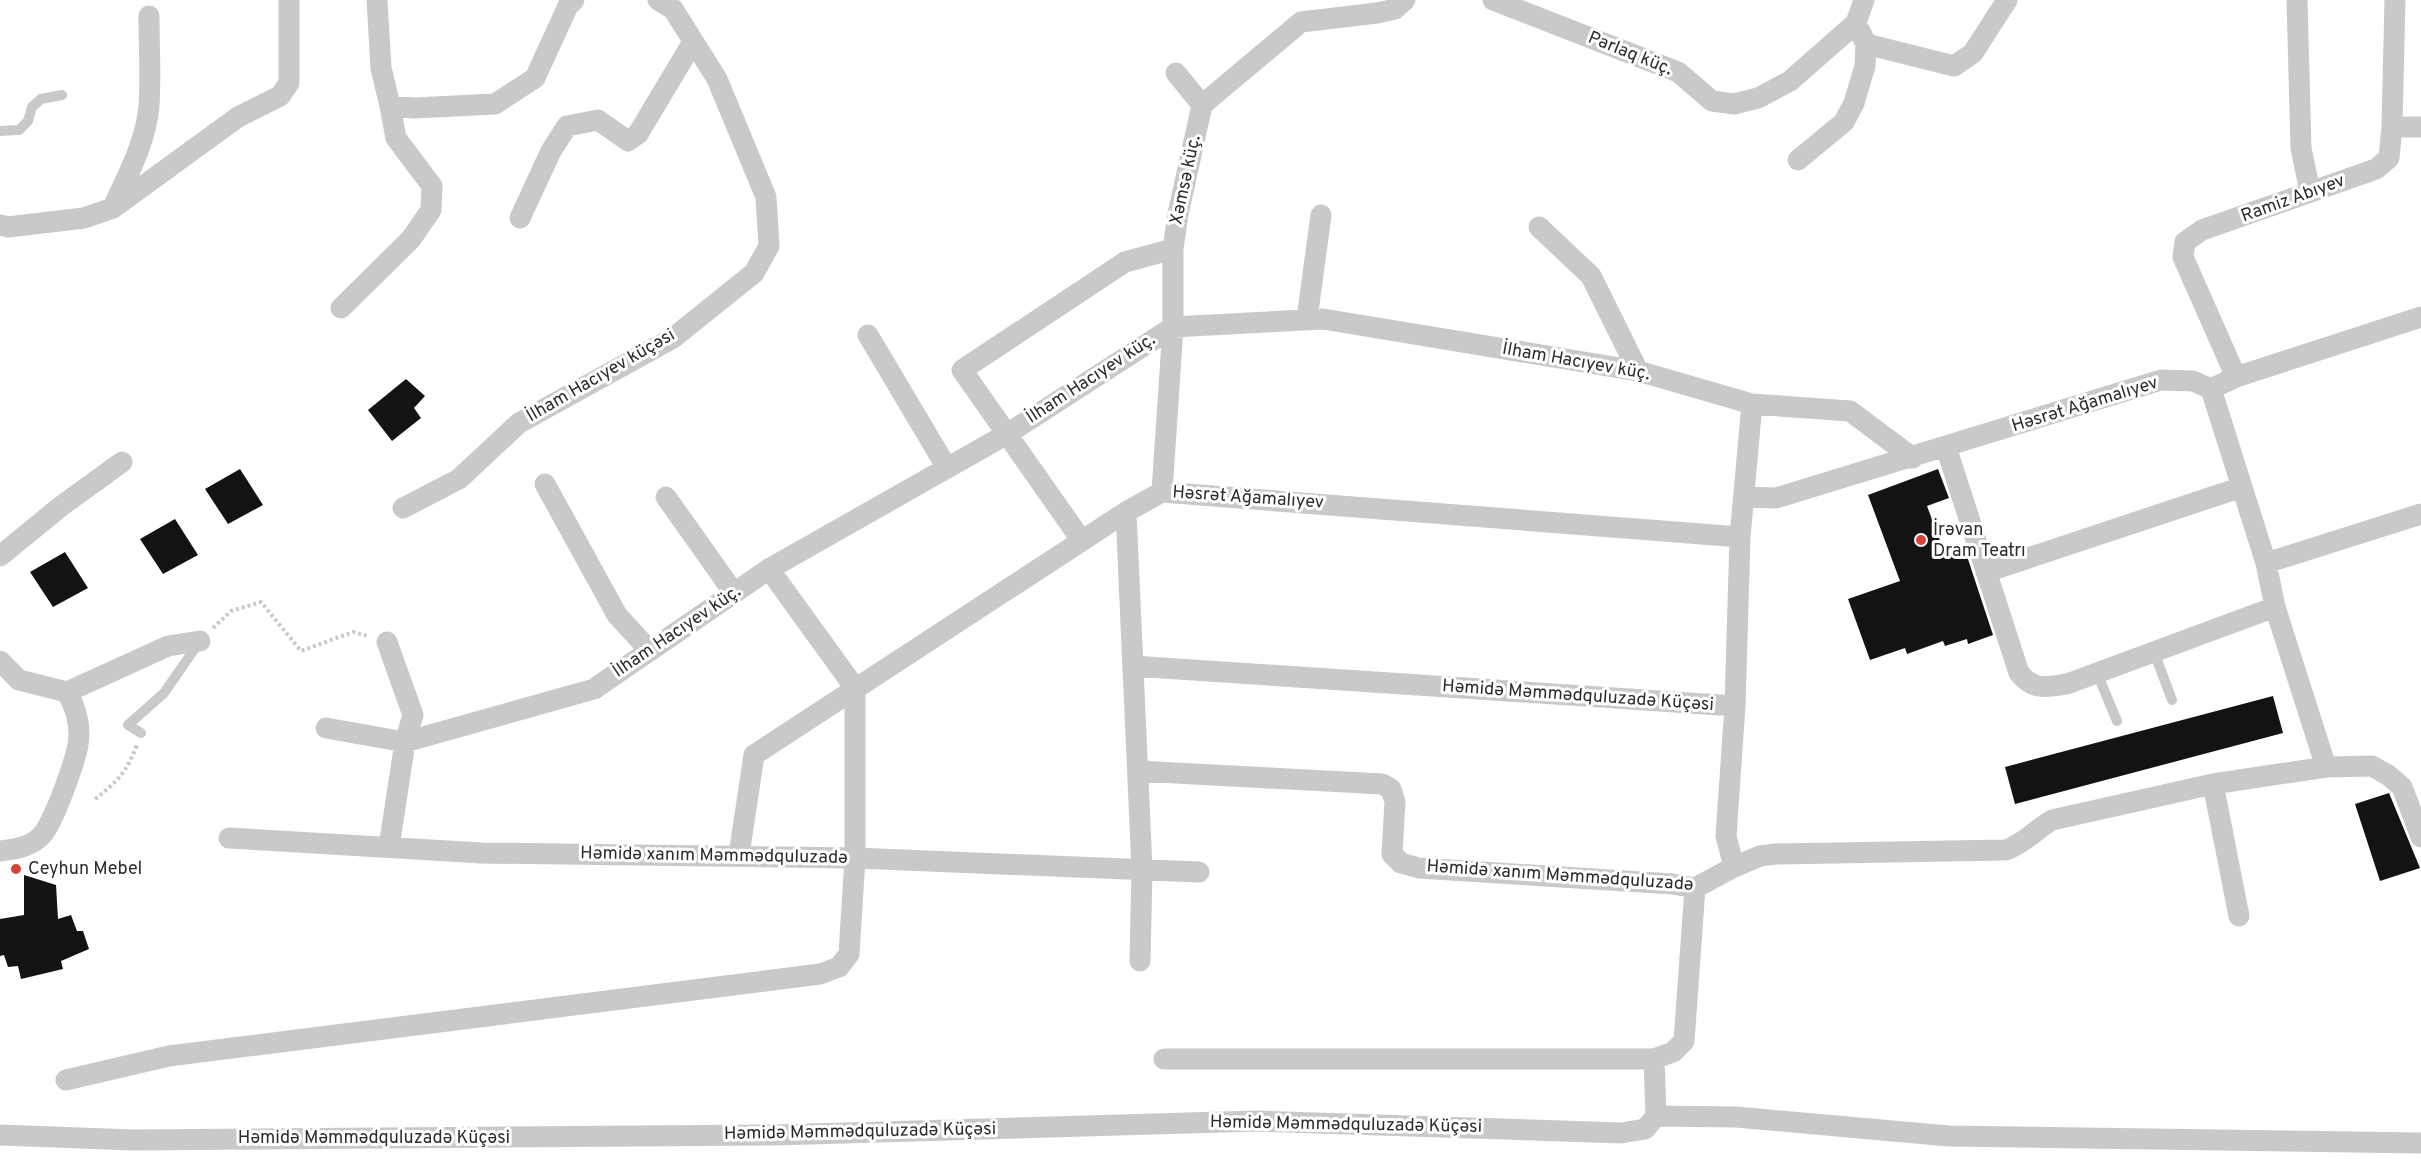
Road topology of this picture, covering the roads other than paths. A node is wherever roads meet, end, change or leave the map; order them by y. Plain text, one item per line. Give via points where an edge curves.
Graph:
1 (289, 0) edge
2 (377, 0) edge
3 (574, 0) edge
4 (658, 0) edge
5 (1405, 0) edge
6 (1493, 0) edge
7 (1864, 0) edge
8 (2007, 0) edge
9 (2297, 0) edge
10 (2395, 0) edge
11 (149, 16) dead end
12 (1856, 23) junction
13 (693, 42) junction
14 (1866, 44) junction
15 (1176, 73) dead end
16 (62, 95) dead end
17 (1203, 105) junction
18 (390, 106) junction
19 (2392, 127) junction
20 (2421, 127) edge
21 (0, 131) edge
22 (1798, 160) dead end
23 (2310, 192) junction
24 (113, 208) junction
25 (1321, 215) dead end
26 (520, 218) dead end
27 (0, 225) edge
28 (1539, 228) dead end
29 (1173, 249) junction
30 (342, 308) dead end
31 (2421, 316) edge
32 (1307, 319) junction
33 (1173, 327) junction
34 (868, 335) dead end
35 (1638, 371) junction
36 (2236, 377) junction
37 (2211, 389) junction
38 (1752, 404) junction
39 (1007, 434) junction
40 (1946, 447) junction
41 (1913, 458) junction
42 (122, 462) dead end
43 (947, 468) junction
44 (545, 484) dead end
45 (2242, 487) junction
46 (1162, 492) junction
47 (1744, 496) junction
48 (666, 497) dead end
49 (403, 508) dead end
50 (1126, 512) junction
51 (2421, 514) edge
52 (1740, 537) junction
53 (1082, 541) junction
54 (0, 556) edge
55 (2266, 563) junction
56 (769, 569) junction
57 (1986, 572) junction
58 (734, 593) junction
59 (2275, 607) junction
60 (200, 641) joint
61 (387, 642) road end
62 (650, 651) junction
63 (2154, 652) junction
64 (0, 661) edge
65 (1133, 666) junction
66 (2097, 673) junction
67 (855, 688) junction
68 (67, 692) junction
69 (2172, 700) dead end
70 (1735, 706) junction
71 (2116, 721) dead end
72 (326, 728) dead end
73 (141, 733) road end
74 (405, 742) junction
75 (2326, 767) junction
76 (1138, 771) junction
77 (2213, 784) junction
78 (2421, 837) edge
79 (229, 838) dead end
80 (389, 847) junction
81 (0, 851) edge
82 (739, 855) junction
83 (855, 858) junction
84 (1734, 867) junction
85 (1142, 869) junction
86 (1199, 872) dead end
87 (1695, 888) junction
88 (2239, 916) dead end
89 (1140, 961) dead end
90 (1164, 1059) dead end
91 (1654, 1059) junction
92 (66, 1080) dead end
93 (1656, 1116) junction
94 (0, 1135) edge
95 (2421, 1143) edge

1 - 24 street via 289,83 280,96 238,117
2 - 18 street via 381,68
3 - 18 street via 535,78 495,104
4 - 13 street, İlham Hacıyev küçəsi via 673,9
5 - 17 street via 1395,9 1377,13 1301,22
6 - 12 street, Parlaq küç. via 1677,72 1712,101 1734,104 1758,98 1790,81
7 - 12 street, Parlaq küç.
8 - 14 street via 1973,53 1954,66
9 - 23 street via 2301,148
10 - 19 street, Ramiz Abıyev
11 - 24 street via 149,107 143,135
12 - 14 street
13 - 26 street via 638,134 628,141 598,120 567,126
13 - 49 street, İlham Hacıyev küçəsi via 717,80 766,197 769,246 754,273 673,338 519,423 459,479
14 - 22 street via 1865,66 1844,122
15 - 17 street
16 - 21 lane via 41,99 19,130
17 - 29 street, Xəmsə küç.
18 - 30 street via 396,138 432,186 431,210 411,239
19 - 20 street
19 - 23 street, Ramiz Abıyev via 2389,158 2376,169
23 - 36 street, Ramiz Abıyev via 2202,230 2185,242 2183,257
24 - 27 street via 84,218
25 - 32 street
28 - 35 street via 1591,276
29 - 33 street, Xəmsə küç.
29 - 39 street via 1125,262 962,370
31 - 36 street
32 - 33 street, İlham Hacıyev küç.
32 - 35 street, İlham Hacıyev küç.
33 - 39 street, İlham Hacıyev küç.
33 - 46 street, Xəmsə küç.
34 - 43 street
35 - 38 street, İlham Hacıyev küç.
36 - 37 street
37 - 40 street, Həsrət Ağamalıyev via 2193,381 2161,380
37 - 45 street
38 - 41 street, İlham Hacıyev küç. via 1850,411
38 - 47 street
39 - 43 street, İlham Hacıyev küç.
39 - 53 street
40 - 41 street, Həsrət Ağamalıyev
40 - 57 street
41 - 47 street, Həsrət Ağamalıyev via 1776,498
42 - 54 street
43 - 56 street, İlham Hacıyev küç.
44 - 62 street via 617,615
45 - 55 street
45 - 57 street
46 - 50 street, Həsrət Ağamalıyev
46 - 52 street, Həsrət Ağamalıyev
47 - 52 street
48 - 58 street
50 - 53 street, Həsrət Ağamalıyev
50 - 65 street
51 - 55 street
52 - 70 street
53 - 67 street, Həsrət Ağamalıyev
55 - 59 street
56 - 58 street, İlham Hacıyev küç.
56 - 67 street
57 - 66 street via 2019,674 2028,684 2043,688
58 - 62 street, İlham Hacıyev küç.
59 - 63 street
59 - 75 street
60 - 68 street via 168,646
60 - 73 lane via 164,693 128,725
61 - 74 street via 413,715
62 - 74 street, İlham Hacıyev küç. via 594,689
63 - 66 street
63 - 69 lane
64 - 68 street via 19,680
65 - 70 street, Həmidə Məmmədquluzadə Küçəsi
65 - 76 street
66 - 71 lane
67 - 82 street, Həsrət Ağamalıyev via 754,755
67 - 83 street
68 - 81 street via 76,709 78,744 58,802 43,834 28,845
70 - 84 street via 1726,836
72 - 74 street, İlham Hacıyev küç.
74 - 80 street
75 - 77 street, Həmidə xanım Məmmədquluzadə
75 - 78 street, Həmidə xanım Məmmədquluzadə via 2372,766 2388,775 2402,787
76 - 85 street
76 - 87 street, Həmidə xanım Məmmədquluzadə via 1382,784 1391,789 1395,802 1392,854 1401,863 1419,868
77 - 84 street, Həmidə xanım Məmmədquluzadə via 2052,820 2037,828 2021,845 2006,850 1775,854
77 - 88 street
79 - 80 street, Həmidə xanım Məmmədquluzadə
80 - 82 street, Həmidə xanım Məmmədquluzadə via 482,853
82 - 83 street, Həmidə xanım Məmmədquluzadə
83 - 85 street, Həmidə xanım Məmmədquluzadə
83 - 92 street via 849,954 839,967 820,974 169,1056
84 - 87 street, Həmidə xanım Məmmədquluzadə
85 - 86 street, Həmidə xanım Məmmədquluzadə
85 - 89 street
87 - 91 street via 1684,1041 1673,1052
90 - 91 street
91 - 93 street
93 - 94 street, Həmidə Məmmədquluzadə Küçəsi via 1645,1129 1621,1133 1257,1121 705,1135 133,1140
93 - 95 street via 1736,1117 1949,1136

